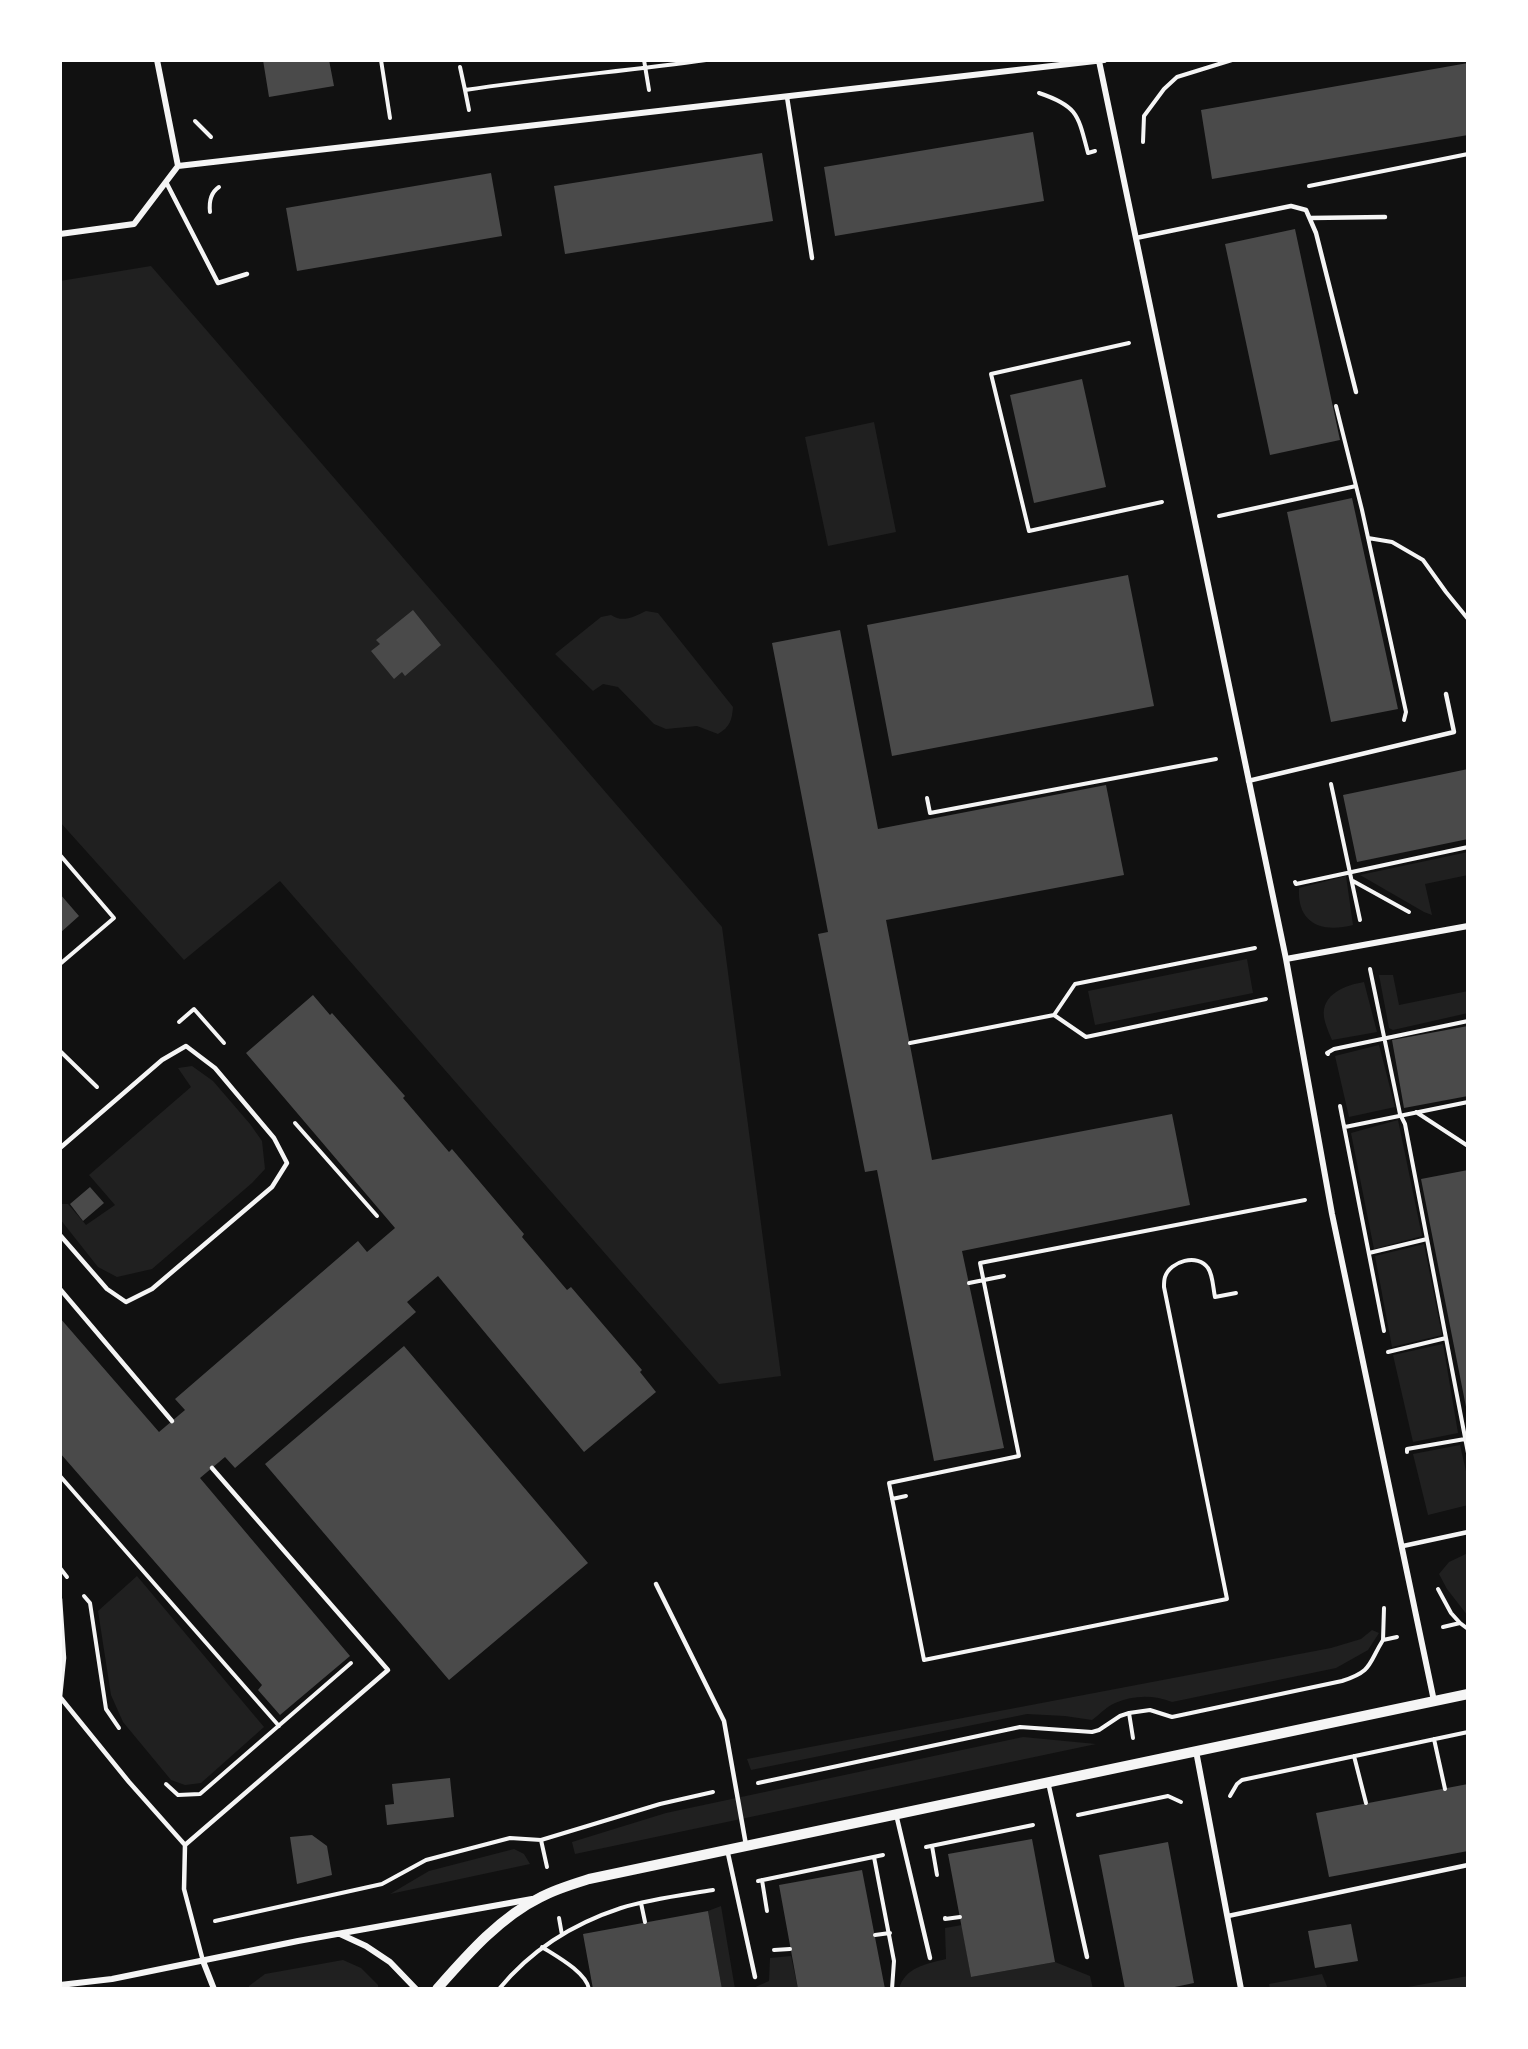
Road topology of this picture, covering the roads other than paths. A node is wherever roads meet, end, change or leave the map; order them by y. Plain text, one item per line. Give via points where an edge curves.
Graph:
1 (157, 60) edge
2 (1102, 61) edge
3 (787, 96) junction
4 (178, 166) junction
5 (166, 182) junction
6 (1385, 217) dead end
7 (1310, 218) junction
8 (60, 234) edge
9 (1136, 238) junction
10 (812, 258) dead end
11 (247, 274) dead end
12 (1356, 392) dead end
13 (1446, 694) dead end
14 (1248, 782) junction
15 (1468, 926) edge
16 (1286, 959) junction
17 (60, 1148) edge
18 (60, 1235) edge
19 (60, 1289) edge
20 (172, 1421) dead end
21 (212, 1468) dead end
22 (1468, 1532) edge
23 (1403, 1546) junction
24 (656, 1584) dead end
25 (60, 1599) edge
26 (1468, 1694) edge
27 (60, 1697) edge
28 (1434, 1701) junction
29 (1196, 1751) junction
30 (1048, 1782) junction
31 (896, 1814) junction
32 (185, 1845) junction
33 (746, 1845) junction
34 (727, 1849) junction
35 (1468, 1865) edge
36 (538, 1898) junction
37 (1228, 1916) junction
38 (339, 1933) junction
39 (1087, 1957) dead end
40 (930, 1958) dead end
41 (202, 1962) junction
42 (755, 1977) dead end
43 (60, 1985) edge
44 (214, 1989) edge
45 (416, 1989) edge
46 (437, 1989) edge
47 (1241, 1989) edge

1 - 4 street
2 - 3 street
2 - 9 street
3 - 4 street
3 - 10 lane
4 - 5 street
5 - 8 street via 134,224
5 - 11 lane via 218,283
6 - 7 lane
7 - 9 lane via 1306,210 1291,206
7 - 12 lane
9 - 14 street
13 - 14 lane via 1454,732
14 - 16 street
15 - 16 street
16 - 23 street via 1332,1214
17 - 18 lane via 162,1060 186,1046 215,1068 274,1138 287,1163 272,1187 152,1288 126,1302 107,1289
19 - 20 lane
21 - 32 lane via 388,1670
22 - 23 lane
23 - 28 street
24 - 33 lane via 724,1721
25 - 27 lane via 64,1658
26 - 28 street
27 - 32 lane
28 - 29 street
29 - 30 street
29 - 37 street
30 - 31 street
30 - 39 lane
31 - 33 street
31 - 40 lane
32 - 41 lane via 184,1889
33 - 34 street
34 - 36 street via 589,1879
34 - 42 lane
35 - 37 lane
36 - 38 street
36 - 46 street via 489,1934
37 - 47 street
38 - 41 street
38 - 45 street via 390,1962
41 - 43 street
41 - 44 street

